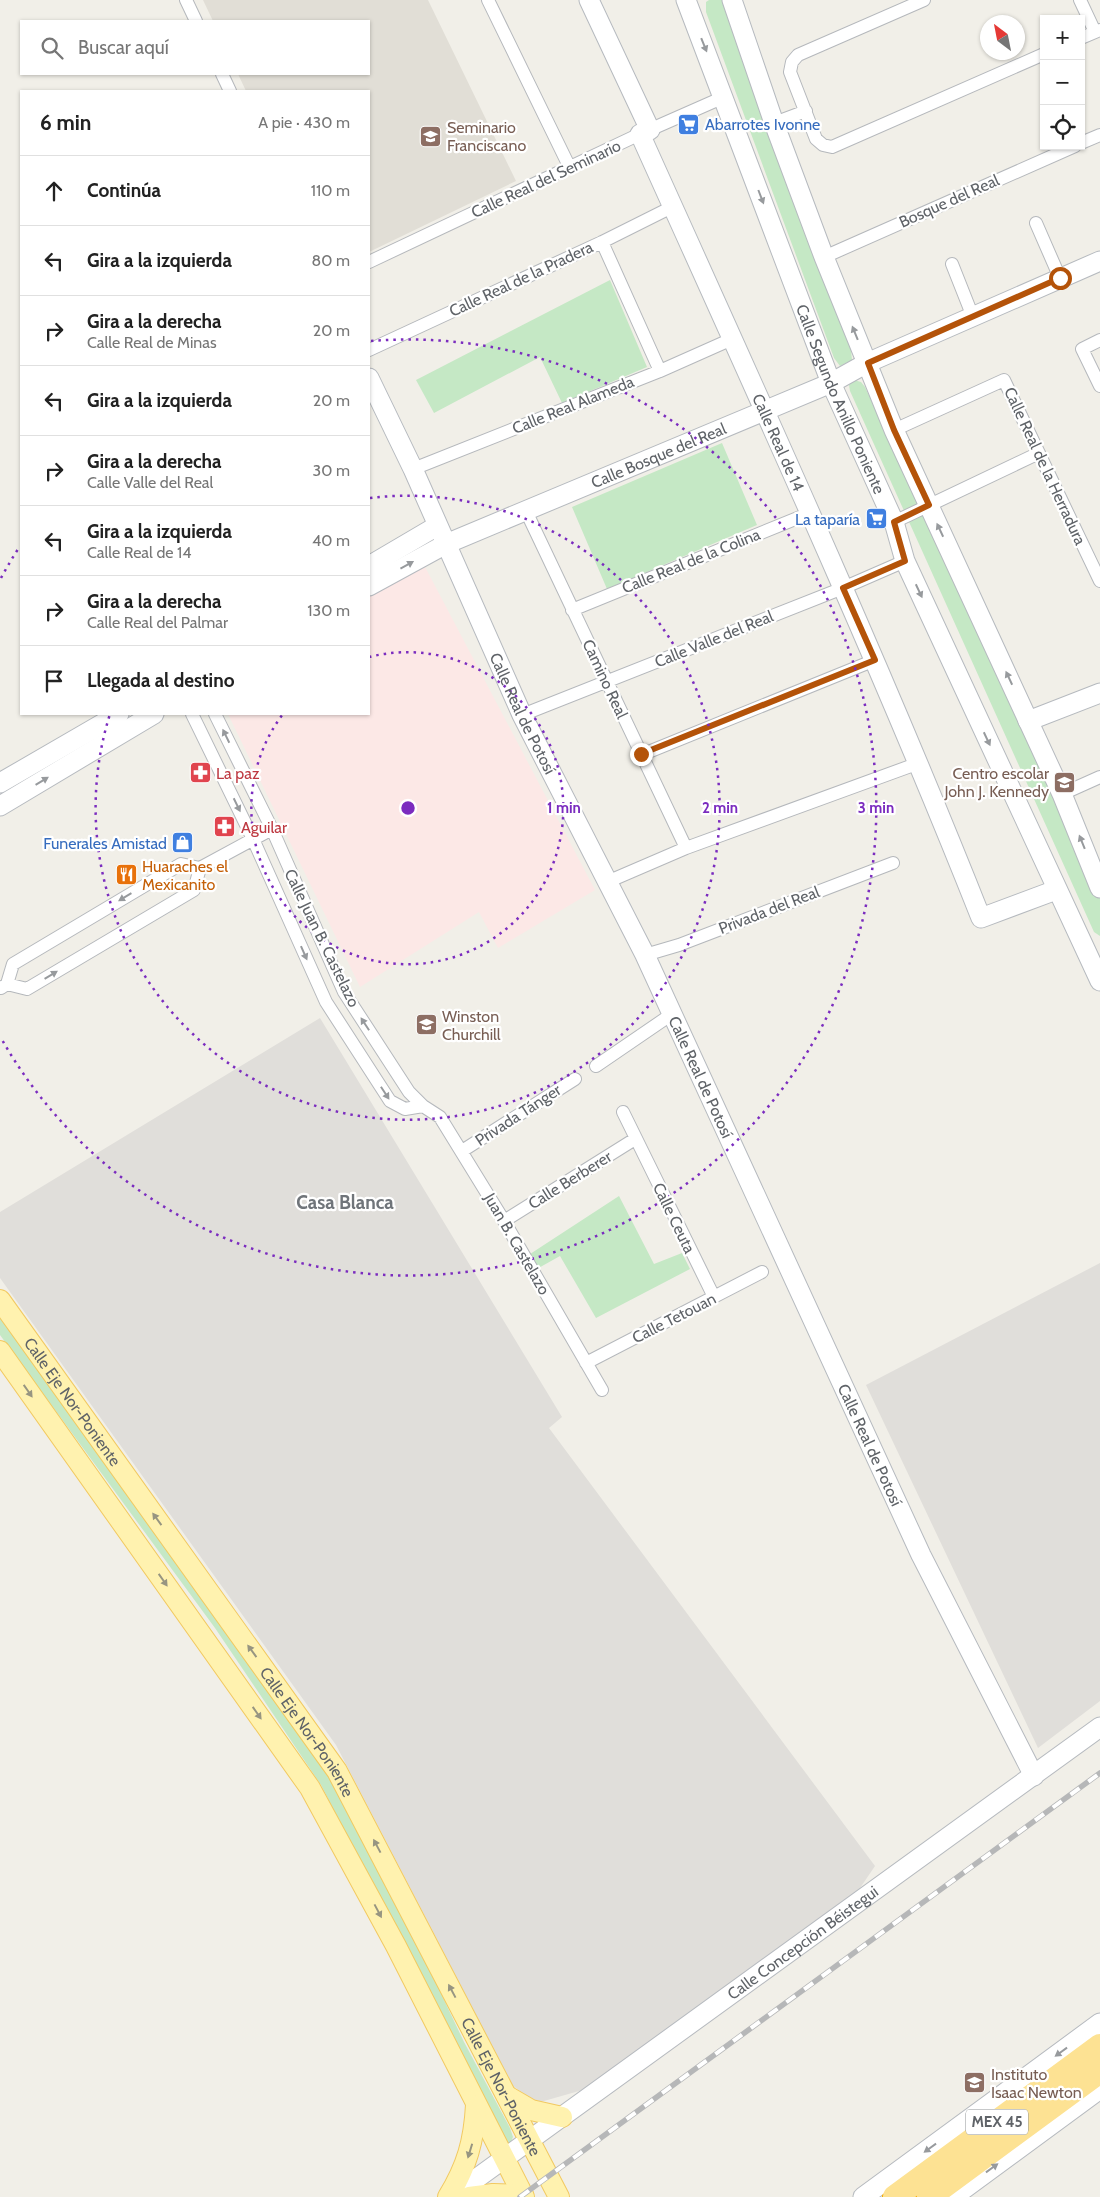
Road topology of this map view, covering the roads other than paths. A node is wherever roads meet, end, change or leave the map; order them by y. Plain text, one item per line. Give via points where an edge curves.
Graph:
1 (186, 0) edge
2 (488, 0) edge
3 (589, 0) edge
4 (732, 0) edge
5 (924, 0) edge
6 (1080, 0) edge
7 (690, 1) edge
8 (196, 20) edge
9 (1097, 31) edge
10 (1085, 36) edge
11 (1040, 56) edge
12 (222, 75) edge
13 (230, 90) edge
14 (724, 97) junction
15 (806, 110) junction
16 (782, 120) junction
17 (645, 132) junction
18 (1100, 135) edge
19 (1085, 141) edge
20 (1066, 150) edge
21 (570, 168) junction
22 (672, 207) junction
23 (1036, 224) dead end
24 (602, 242) junction
25 (824, 257) junction
26 (1100, 261) edge
27 (370, 262) edge
28 (952, 264) dead end
29 (1060, 278) junction
30 (973, 317) junction
31 (732, 339) junction
32 (1100, 340) edge
33 (370, 350) edge
34 (868, 363) junction
35 (660, 371) junction
36 (370, 380) edge
37 (831, 384) junction
38 (1100, 386) edge
39 (765, 410) junction
40 (894, 430) junction
41 (1039, 453) junction
42 (413, 469) junction
43 (929, 505) junction
44 (525, 509) junction
45 (810, 513) junction
46 (894, 522) junction
47 (438, 526) junction
48 (446, 544) junction
49 (905, 561) junction
50 (370, 565) edge
51 (1100, 581) edge
52 (370, 585) edge
53 (843, 588) junction
54 (572, 610) junction
55 (875, 660) junction
56 (607, 681) junction
57 (1100, 693) edge
58 (117, 715) edge
59 (152, 715) edge
60 (192, 715) edge
61 (215, 715) edge
62 (522, 715) junction
63 (1028, 721) junction
64 (641, 754) junction
65 (919, 763) junction
66 (1100, 777) edge
67 (0, 783) edge
68 (1062, 794) junction
69 (0, 806) edge
70 (272, 829) junction
71 (253, 839) junction
72 (686, 848) junction
73 (893, 863) dead end
74 (200, 868) junction
75 (607, 882) junction
76 (1100, 888) edge
77 (1056, 890) junction
78 (1094, 952) edge
79 (644, 955) junction
80 (1100, 981) edge
81 (3, 986) edge
82 (344, 992) junction
83 (326, 1002) junction
84 (672, 1014) junction
85 (596, 1066) dead end
86 (575, 1079) dead end
87 (423, 1106) junction
88 (623, 1112) dead end
89 (635, 1139) junction
90 (462, 1151) junction
91 (504, 1221) junction
92 (762, 1272) dead end
93 (714, 1297) junction
94 (0, 1300) edge
95 (0, 1351) edge
96 (586, 1363) junction
97 (602, 1390) dead end
98 (1100, 1727) edge
99 (1034, 1776) junction
100 (1100, 2023) edge
101 (1100, 2046) edge
102 (1100, 2071) edge
103 (1100, 2089) edge
104 (507, 2096) junction
105 (476, 2103) junction
106 (562, 2117) junction
107 (530, 2140) junction
108 (504, 2159) junction
109 (523, 2196) edge
110 (449, 2197) edge
111 (469, 2197) edge
112 (559, 2197) edge
113 (863, 2197) edge
114 (894, 2197) edge
115 (929, 2197) edge
116 (953, 2197) edge

1 - 8 street
2 - 21 street
3 - 17 main road, Calle Real de 14
4 - 16 main road
5 - 15 street via 798,55 790,72
6 - 9 street
7 -> 14 main road, Calle Segundo Anillo Poniente
9 - 10 street
11 - 15 street via 832,147 816,139
12 - 13 street
14 - 17 street, Calle Real del Seminario
14 -> 37 main road, Calle Segundo Anillo Poniente
15 - 16 street
16 - 25 main road
17 - 21 street, Calle Real del Seminario
17 - 22 main road, Calle Real de 14
18 - 19 street
20 - 25 street, Bosque del Real
21 - 27 street, Calle Real del Seminario
22 - 24 street, Calle Real de la Pradera
22 - 31 main road, Calle Real de 14
23 - 29 street
24 - 33 street, Calle Real de la Pradera
24 - 35 street
34 -> 25 main road
26 - 29 main road, Calle Bosque del Real
28 - 30 street
29 - 30 main road, Calle Bosque del Real
30 - 34 main road, Calle Bosque del Real
31 - 35 street, Calle Real Alameda
31 - 39 main road, Calle Real de 14
32 - 38 street via 1082,349
34 - 37 main road, Calle Bosque del Real
34 - 40 main road
35 - 42 street, Calle Real Alameda
36 - 42 main road, Calle Real de Potosí
37 - 39 main road, Calle Bosque del Real
37 - 46 main road, Calle Segundo Anillo Poniente
39 - 44 main road, Calle Bosque del Real
39 - 45 main road, Calle Real de 14
40 - 41 street, Calle Real de la Herradura via 1004,380
40 - 43 main road
41 - 43 street
41 - 51 street, Calle Real de la Herradura
42 - 47 main road, Calle Real de Potosí
43 - 46 street
63 -> 43 main road
44 - 48 main road, Calle Bosque del Real
44 - 54 street, Camino Real
45 - 53 main road, Calle Real de 14
45 - 54 street, Calle Real de la Colina
46 - 49 main road, Calle Segundo Anillo Poniente
47 - 48 main road, Calle Real de Potosí
47 - 50 main road
52 -> 48 main road, Calle Bosque del Real
48 - 62 main road, Calle Real de Potosí
49 - 53 street, Calle Valle del Real
49 -> 77 main road, Calle Segundo Anillo Poniente
53 - 55 main road, Calle Real de 14
53 - 56 street, Calle Valle del Real
54 - 56 street, Camino Real
55 - 64 street
55 - 65 main road, Calle Real de 14
56 - 62 street, Calle Valle del Real
56 - 64 street, Camino Real
57 - 63 main road
58 - 67 main road
69 -> 59 main road
60 -> 71 street, Calle Juan B. Castelazo
70 -> 61 street, Calle Juan B. Castelazo
62 - 75 main road, Calle Real de Potosí
63 - 68 main road
64 - 72 street, Camino Real
65 - 72 street
65 - 77 main road, Calle Real de 14 via 981,918
66 - 68 street
76 -> 68 main road
70 - 71 street
70 - 82 street, Calle Juan B. Castelazo
71 - 74 street
71 -> 83 street, Calle Juan B. Castelazo
72 - 75 street
73 - 79 street, Privada del Real via 679,945
74 -> 81 street via 181,864 13,964
81 -> 74 street via 28,989 194,890
75 - 79 main road, Calle Real de Potosí
77 - 78 main road, Calle Segundo Anillo Poniente
78 - 80 main road, Calle Segundo Anillo Poniente
79 - 84 main road, Calle Real de Potosí
82 - 83 street
87 -> 82 street, Calle Juan B. Castelazo via 408,1092
83 -> 87 street, Calle Juan B. Castelazo via 390,1102 405,1109
84 - 85 street
84 - 99 main road, Calle Real de Potosí via 921,1555
86 - 90 street, Privada Tánger
87 - 90 street, Juan B. Castelazo via 440,1117
88 - 89 street, Calle Ceuta
89 - 91 street, Calle Berberer
89 - 93 street, Calle Ceuta
90 - 91 street, Juan B. Castelazo
91 - 96 street, Juan B. Castelazo
92 - 93 street, Calle Tetouan
93 - 96 street, Calle Tetouan
104 -> 94 main road, Calle Eje Nor-Poniente via 337,1771
95 -> 105 main road, Calle Eje Nor-Poniente via 310,1788
96 - 97 street, Juan B. Castelazo
98 - 99 main road, Calle Concepción Béistegui
99 - 106 main road, Calle Concepción Béistegui
100 -> 113 main road
101 - 114 highway, MEX 45
102 - 115 highway, MEX 45
116 -> 103 main road
104 - 106 main road via 531,2110
104 - 107 main road, Calle Eje Nor-Poniente
105 - 108 main road, Calle Eje Nor-Poniente
105 -> 110 main road via 467,2162
106 - 107 main road, Calle Concepción Béistegui
107 - 108 main road, Calle Concepción Béistegui
107 - 112 main road, Calle Eje Nor-Poniente
108 - 109 main road, Calle Eje Nor-Poniente
108 - 110 main road, Calle Concepción Béistegui
109 - 111 main road via 493,2194

